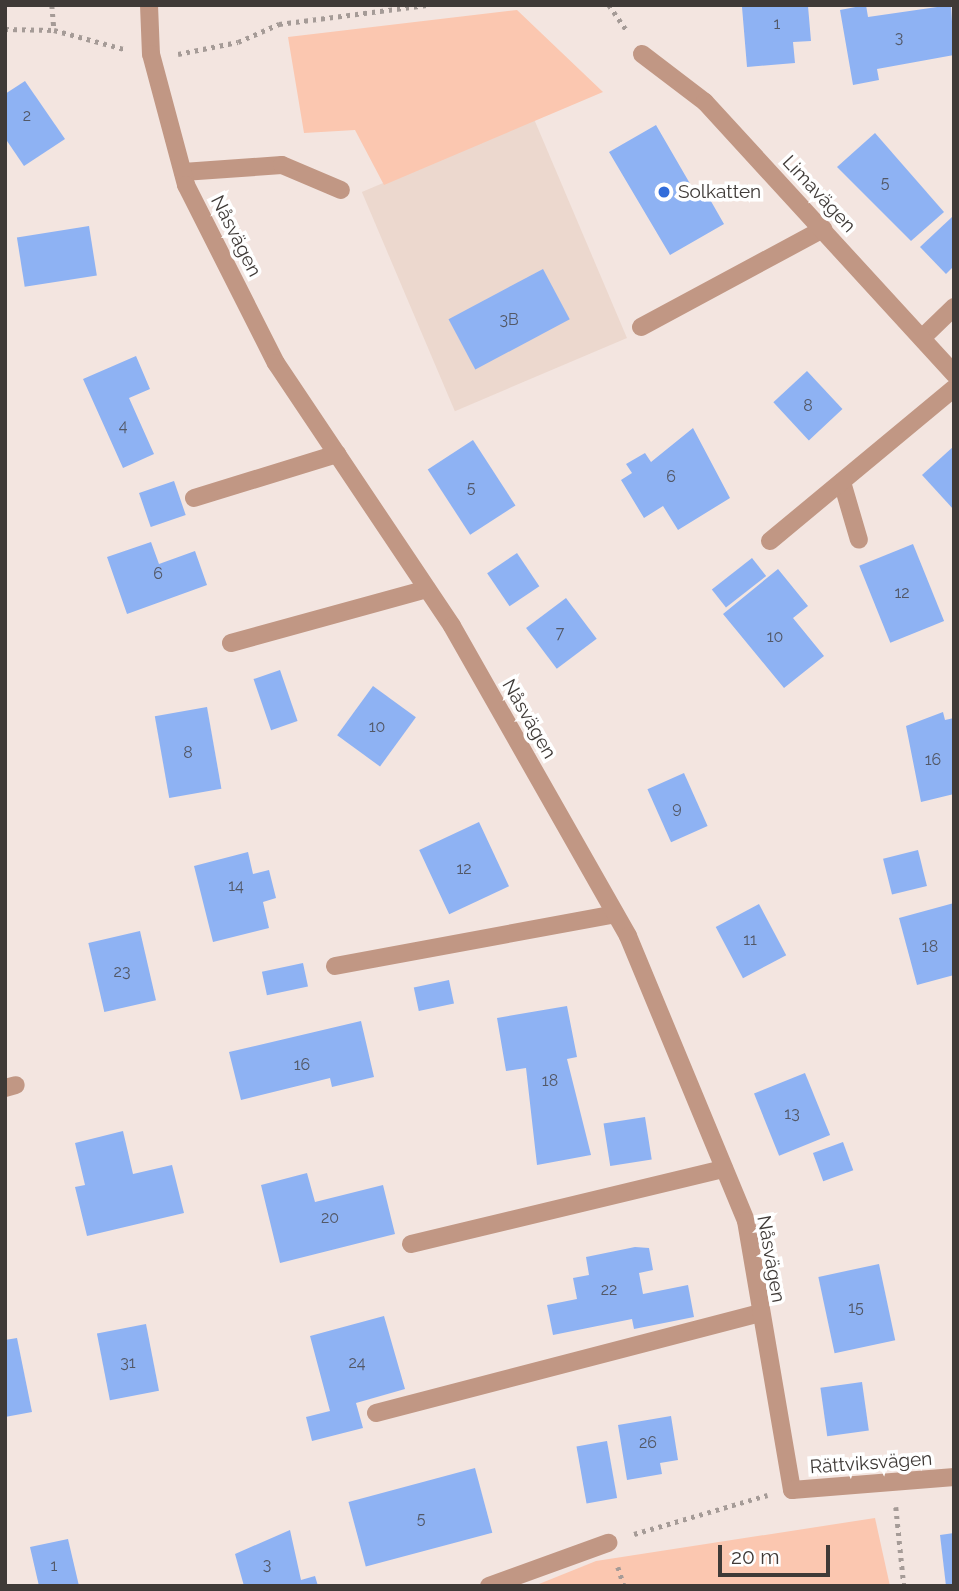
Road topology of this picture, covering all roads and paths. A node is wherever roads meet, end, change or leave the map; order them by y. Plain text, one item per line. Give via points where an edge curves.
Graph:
1 (52, 5) edge
2 (149, 5) edge
3 (427, 5) edge
4 (5, 29) edge
5 (54, 30) junction
6 (151, 54) junction
7 (642, 54) dead end
8 (183, 172) junction
9 (341, 190) dead end
10 (823, 229) junction
11 (954, 307) edge
12 (641, 327) dead end
13 (922, 338) junction
14 (954, 374) edge
15 (954, 388) edge
16 (337, 454) junction
17 (842, 482) junction
18 (194, 498) dead end
19 (859, 540) dead end
20 (770, 541) dead end
21 (427, 589) junction
22 (231, 643) dead end
23 (615, 914) junction
24 (335, 966) dead end
25 (724, 1169) junction
26 (411, 1244) dead end
27 (759, 1313) junction
28 (376, 1413) dead end
29 (954, 1477) edge
30 (895, 1485) junction
31 (792, 1490) junction
32 (608, 1543) joint
33 (489, 1586) edge
34 (904, 1586) edge

1 - 5 path
2 - 6 street, Nåsvägen
3 - 6 path via 279,24 196,54
4 - 5 path
5 - 6 path
6 - 8 street, Nåsvägen
7 - 10 street, Limavägen via 705,102
8 - 9 street via 282,165
8 - 16 street, Nåsvägen via 276,363
10 - 12 street
10 - 13 street, Limavägen
11 - 13 street
13 - 14 street, Limavägen
15 - 17 street
16 - 18 street
16 - 21 street, Nåsvägen
17 - 19 street
17 - 20 street
21 - 22 street
21 - 23 street, Nåsvägen
23 - 24 street
23 - 25 street, Nåsvägen
25 - 26 street
25 - 27 street, Nåsvägen via 746,1221
27 - 28 street
27 - 31 street, Nåsvägen
29 - 30 street, Rättviksvägen
30 - 31 street, Rättviksvägen
30 - 34 path
31 - 32 path
32 - 33 street

